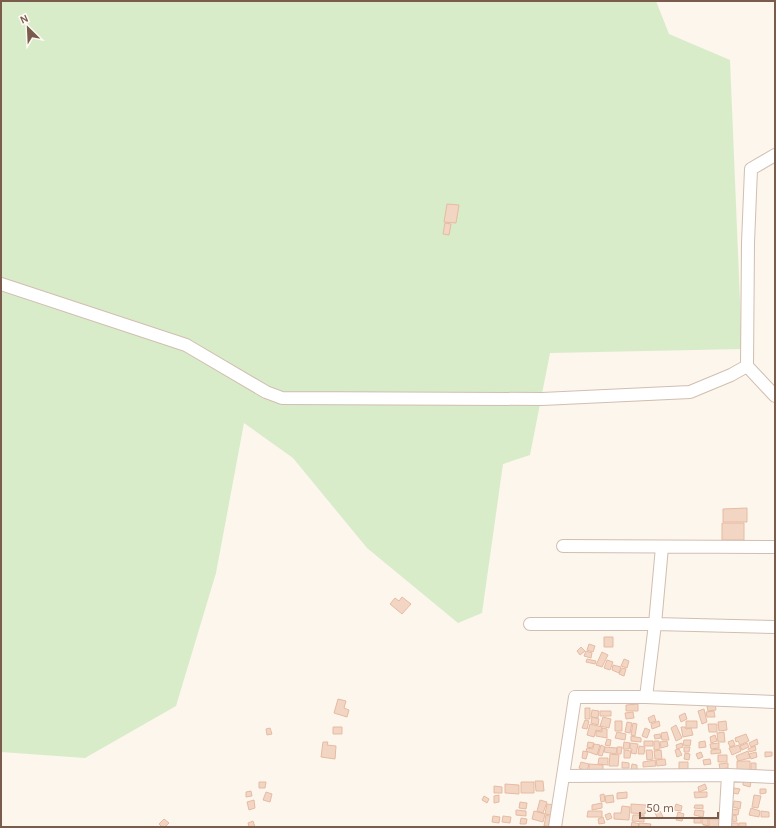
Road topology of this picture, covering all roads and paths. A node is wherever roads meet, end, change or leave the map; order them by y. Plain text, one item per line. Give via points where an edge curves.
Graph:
1 (775, 155) edge
2 (1, 284) edge
3 (747, 366) junction
4 (775, 396) edge
5 (563, 546) dead end
6 (662, 547) junction
7 (775, 547) edge
8 (530, 624) dead end
9 (655, 624) junction
10 (775, 627) edge
11 (646, 697) junction
12 (775, 702) edge
13 (563, 776) junction
14 (728, 776) junction
15 (775, 777) edge
16 (555, 827) edge
17 (725, 827) edge

1 - 3 street via 751,169
2 - 3 street via 186,345 266,392 282,398 542,399 690,392
3 - 4 street
5 - 6 street
6 - 7 street
6 - 9 street
8 - 9 street
9 - 10 street
9 - 11 street
11 - 12 street
11 - 13 street via 575,697
13 - 14 street
13 - 16 street
14 - 15 street
14 - 17 street

